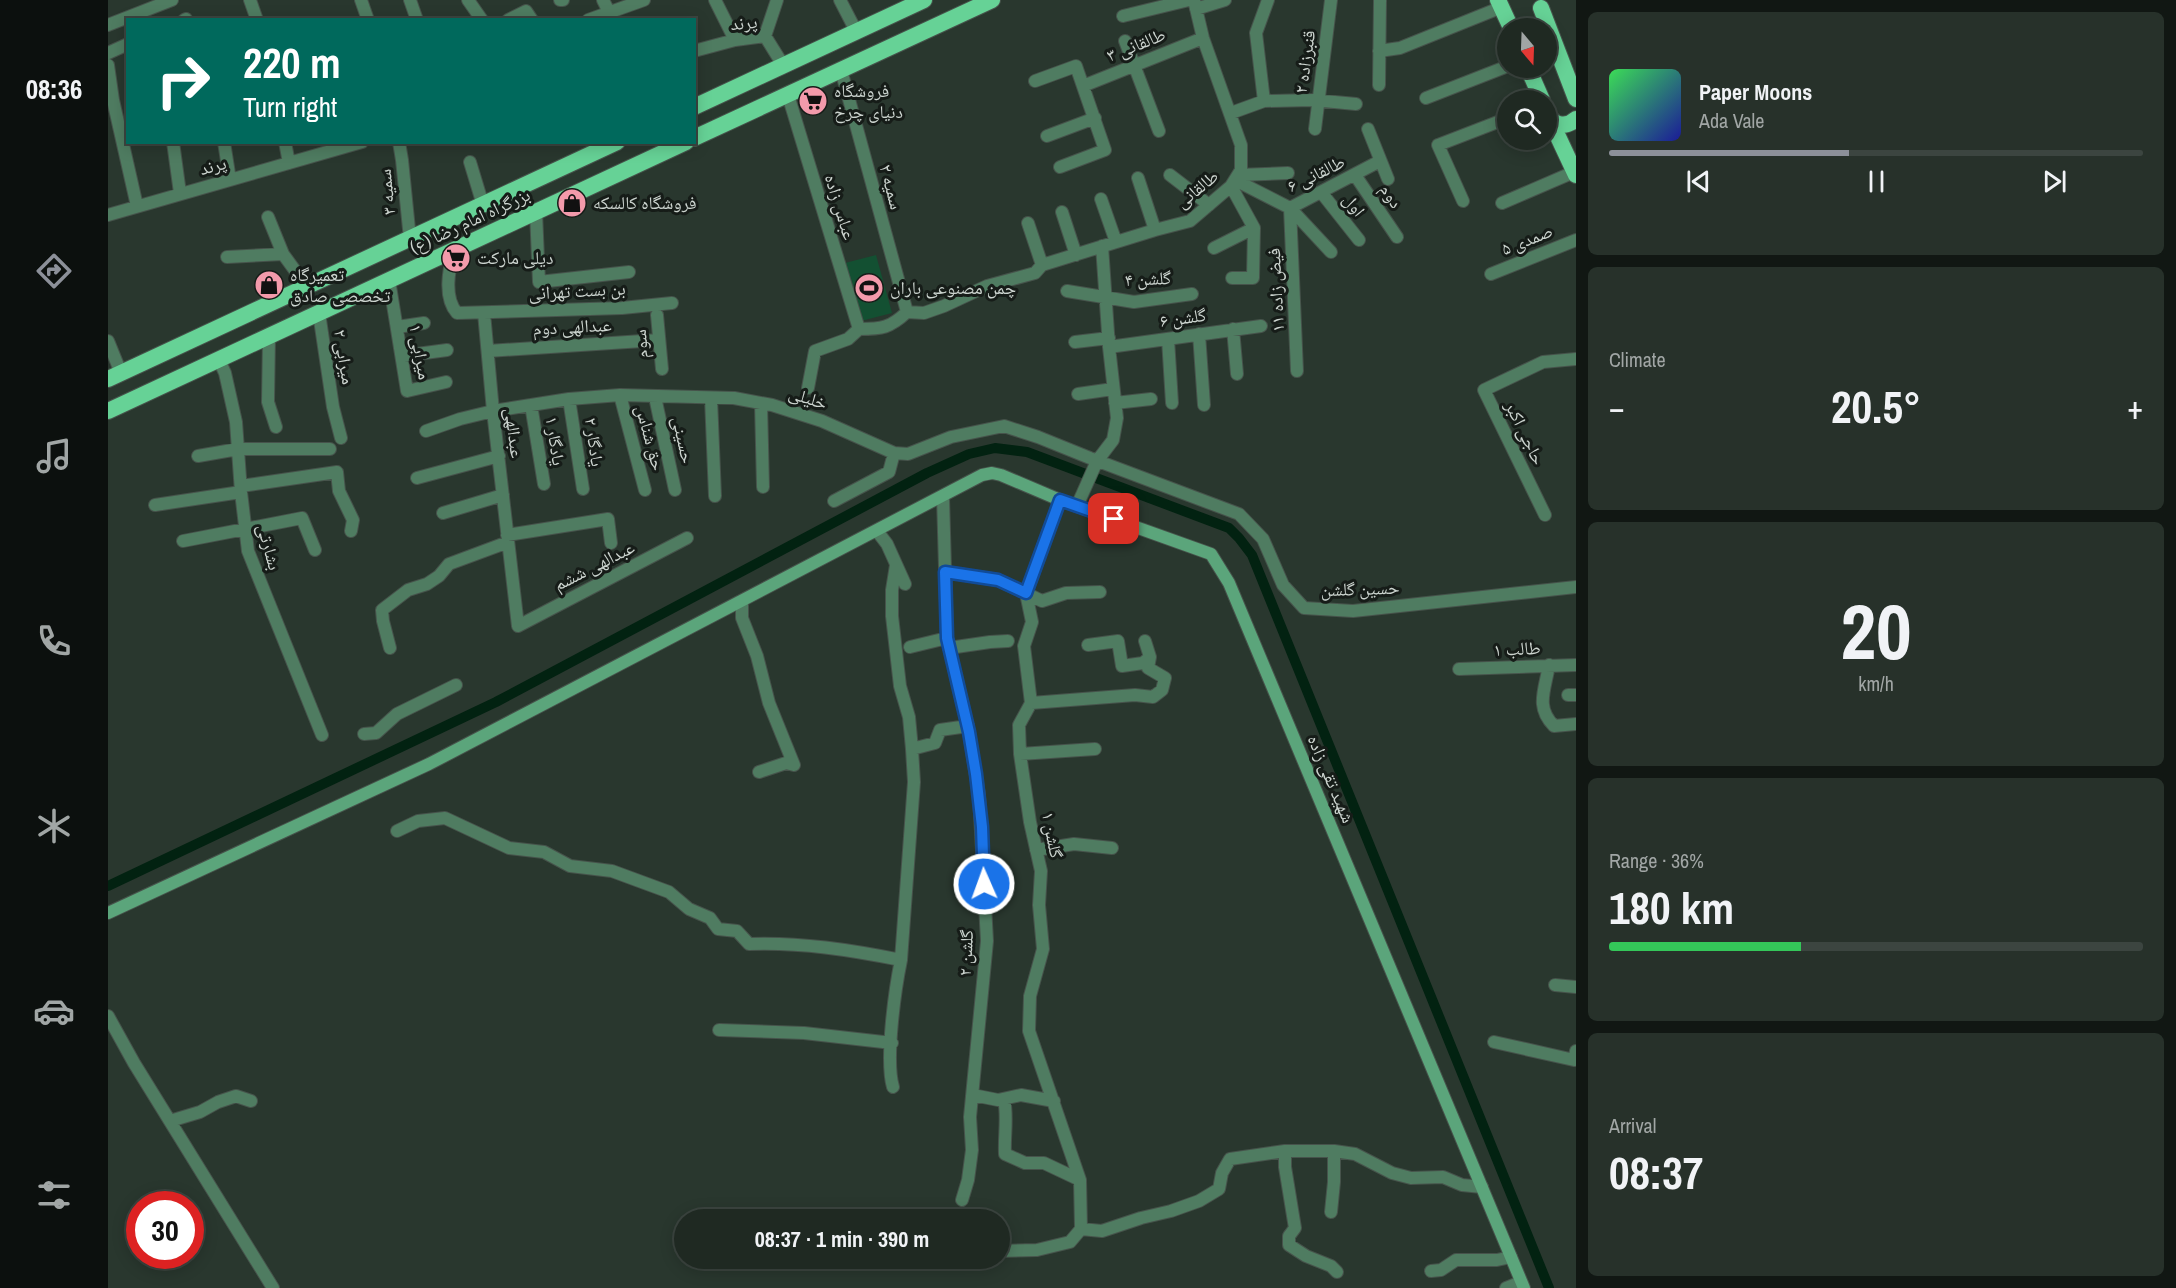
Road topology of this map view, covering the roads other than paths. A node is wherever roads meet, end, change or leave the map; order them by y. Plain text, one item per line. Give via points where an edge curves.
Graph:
1 (172, 0) edge
2 (250, 0) edge
3 (361, 0) edge
4 (410, 0) edge
5 (468, 0) edge
6 (603, 0) edge
7 (644, 0) edge
8 (715, 0) edge
9 (777, 0) edge
10 (840, 0) edge
11 (924, 0) edge
12 (992, 0) edge
13 (1226, 0) edge
14 (1268, 0) edge
15 (1332, 0) edge
16 (1380, 0) edge
17 (1193, 3) edge
18 (1500, 4) edge
19 (1539, 4) edge
20 (528, 10) edge
21 (609, 12) junction
22 (1123, 16) dead end
23 (256, 18) edge
24 (365, 18) edge
25 (416, 18) edge
26 (481, 18) edge
27 (512, 18) edge
28 (593, 18) edge
29 (1506, 18) edge
30 (108, 25) edge
31 (856, 32) junction
32 (765, 36) junction
33 (1203, 38) junction
34 (735, 40) junction
35 (1125, 41) dead end
36 (126, 45) edge
37 (696, 50) edge
38 (1380, 51) junction
39 (108, 53) edge
40 (108, 65) edge
41 (783, 65) junction
42 (1134, 66) junction
43 (841, 70) junction
44 (1497, 70) edge
45 (1576, 79) edge
46 (1035, 81) dead end
47 (1379, 85) dead end
48 (1083, 86) junction
49 (788, 95) junction
50 (1426, 98) dead end
51 (1576, 99) edge
52 (1264, 101) junction
53 (1317, 101) junction
54 (1356, 104) dead end
55 (696, 106) edge
56 (1231, 112) junction
57 (1095, 118) junction
58 (1576, 119) edge
59 (1497, 122) edge
60 (1557, 124) edge
61 (1314, 129) dead end
62 (1368, 129) dead end
63 (1159, 131) dead end
64 (1557, 134) edge
65 (1047, 136) dead end
66 (696, 137) edge
67 (173, 144) edge
68 (224, 144) edge
69 (285, 144) edge
70 (355, 144) edge
71 (399, 144) edge
72 (613, 144) edge
73 (682, 144) edge
74 (1380, 160) junction
75 (470, 162) dead end
76 (289, 163) junction
77 (1060, 167) dead end
78 (1288, 173) dead end
79 (1575, 173) edge
80 (1170, 175) dead end
81 (1355, 175) junction
82 (1138, 178) dead end
83 (1388, 179) dead end
84 (230, 180) junction
85 (1234, 180) junction
86 (1321, 192) junction
87 (180, 193) junction
88 (1101, 199) dead end
89 (1463, 201) dead end
90 (1502, 203) dead end
91 (483, 205) junction
92 (1209, 205) junction
93 (137, 206) junction
94 (1290, 208) junction
95 (536, 212) junction
96 (1062, 212) dead end
97 (108, 215) edge
98 (268, 217) dead end
99 (1028, 223) dead end
100 (1254, 228) junction
101 (1155, 230) junction
102 (1396, 237) dead end
103 (410, 239) junction
104 (1359, 240) dead end
105 (1576, 240) edge
106 (1116, 242) junction
107 (1102, 246) junction
108 (1214, 248) dead end
109 (454, 250) junction
110 (1331, 252) dead end
111 (283, 254) junction
112 (1076, 255) junction
113 (227, 257) dead end
114 (435, 259) junction
115 (1042, 265) junction
116 (629, 272) dead end
117 (450, 273) junction
118 (1491, 274) dead end
119 (1232, 278) dead end
120 (389, 280) junction
121 (306, 287) junction
122 (1067, 291) dead end
123 (1192, 294) dead end
124 (1105, 297) junction
125 (672, 303) dead end
126 (907, 312) junction
127 (319, 313) junction
128 (484, 313) junction
129 (657, 315) dead end
130 (424, 323) dead end
131 (1261, 326) dead end
132 (397, 327) junction
133 (859, 329) junction
134 (1233, 329) junction
135 (1199, 334) junction
136 (269, 336) junction
137 (1168, 339) junction
138 (658, 340) junction
139 (108, 341) edge
140 (1075, 342) dead end
141 (1109, 343) junction
142 (447, 350) dead end
143 (488, 351) junction
144 (402, 356) junction
145 (219, 360) junction
146 (1576, 360) edge
147 (662, 369) dead end
148 (1297, 370) dead end
149 (1237, 374) dead end
150 (115, 376) edge
151 (446, 382) dead end
152 (808, 388) dead end
153 (1113, 389) junction
154 (1078, 394) dead end
155 (620, 395) junction
156 (655, 397) junction
157 (711, 398) junction
158 (569, 399) junction
159 (1151, 399) dead end
160 (761, 403) junction
161 (1115, 403) junction
162 (1172, 403) dead end
163 (531, 405) junction
164 (1204, 405) dead end
165 (108, 411) edge
166 (493, 411) junction
167 (276, 427) dead end
168 (426, 431) dead end
169 (341, 438) dead end
170 (238, 449) junction
171 (330, 449) dead end
172 (894, 453) junction
173 (198, 456) dead end
174 (499, 456) junction
175 (1097, 460) junction
176 (417, 478) dead end
177 (544, 484) dead end
178 (763, 487) dead end
179 (241, 489) junction
180 (583, 489) dead end
181 (645, 490) dead end
182 (675, 490) dead end
183 (503, 495) junction
184 (715, 496) dead end
185 (943, 497) junction
186 (1060, 500) junction
187 (834, 501) dead end
188 (155, 505) dead end
189 (1077, 506) junction
190 (443, 513) dead end
191 (1545, 515) dead end
192 (245, 529) junction
193 (351, 531) dead end
194 (877, 531) junction
195 (687, 538) dead end
196 (508, 539) junction
197 (183, 541) dead end
198 (611, 543) dead end
199 (315, 550) dead end
200 (896, 565) junction
201 (945, 572) junction
202 (905, 584) dead end
203 (1576, 587) edge
204 (1100, 592) dead end
205 (1026, 593) junction
206 (742, 602) junction
207 (518, 626) joint
208 (1008, 641) dead end
209 (1145, 641) dead end
210 (948, 643) junction
211 (1088, 645) dead end
212 (910, 647) dead end
213 (390, 648) dead end
214 (1150, 657) junction
215 (1549, 665) junction
216 (1576, 665) edge
217 (1459, 669) dead end
218 (456, 685) dead end
219 (1031, 703) junction
220 (1576, 723) edge
221 (968, 726) junction
222 (364, 734) dead end
223 (322, 735) dead end
224 (912, 749) junction
225 (1095, 749) dead end
226 (1020, 754) junction
227 (759, 772) dead end
228 (397, 831) dead end
229 (1112, 848) dead end
230 (1036, 850) junction
231 (108, 913) edge
232 (902, 960) junction
233 (1555, 985) dead end
234 (1576, 987) edge
235 (108, 1016) edge
236 (719, 1029) dead end
237 (1494, 1042) dead end
238 (892, 1043) junction
239 (1576, 1051) edge
240 (893, 1087) dead end
241 (973, 1095) junction
242 (1004, 1099) junction
243 (252, 1101) dead end
244 (1054, 1101) junction
245 (170, 1121) junction
246 (1334, 1150) junction
247 (1285, 1152) junction
248 (1080, 1180) junction
249 (1482, 1187) junction
250 (962, 1200) dead end
251 (1331, 1212) dead end
252 (1081, 1229) junction
253 (1010, 1251) edge
254 (1511, 1257) junction
255 (1431, 1271) dead end
256 (1337, 1272) dead end
257 (1523, 1285) edge
258 (273, 1288) edge
259 (1506, 1288) edge

1 - 30 street
2 - 23 street
3 - 24 street
4 - 25 street
5 - 26 street
6 - 21 street
7 - 21 street
8 - 34 street
9 - 32 street
10 - 31 street
11 - 31 highway
12 - 43 highway
13 - 17 street
14 - 52 street via 1256,33
15 - 53 street, قنبرزاده ۲
16 - 38 street
17 - 22 street
17 - 33 street, طالقانی
18 - 29 highway
18 - 38 street via 1400,48
19 - 45 highway
19 - 51 highway
20 - 27 street
21 - 28 street
31 - 41 highway
32 - 34 street, پرند
32 - 41 street, پرند
33 - 42 street, طالقانی ۳
33 - 56 street, طالقانی
34 - 37 street, پرند
35 - 42 street
36 - 39 street
38 - 47 street
40 - 93 street
41 - 55 highway
42 - 48 street, طالقانی ۳
42 - 63 street
43 - 49 highway
43 - 126 street, سمیه ۲
44 - 50 street
46 - 48 street via 1076,66
48 - 57 street
49 - 66 highway
49 - 133 street, عباس زاده
52 - 53 street
52 - 56 street
53 - 54 street
53 - 61 street, قنبرزاده ۲
56 - 85 street, طالقانی via 1241,145 1241,170
57 - 65 street
57 - 77 street via 1105,150
58 - 60 highway via 1570,124
59 - 89 street via 1438,145
62 - 74 street
64 - 79 highway
67 - 87 street
68 - 84 street
69 - 76 street
70 - 76 street, پرند
71 - 103 street, سمیه ۳
72 - 91 highway, بزرگراه امام رضا (ع)
73 - 95 highway, بزرگراه امام رضا (ع)
74 - 81 street, طالقانی ۶
74 - 83 street
75 - 91 street
76 - 84 street, پرند
78 - 85 street
79 - 90 street
80 - 92 street
81 - 86 street, طالقانی ۶
81 - 102 street, دوم
82 - 101 street
84 - 87 street, پرند
85 - 92 street, طالقانی
85 - 94 street, طالقانی ۶
85 - 100 street
86 - 94 street, طالقانی ۶
86 - 104 street, اول
87 - 93 street, پرند
88 - 106 street
91 - 103 highway, بزرگراه امام رضا (ع)
92 - 101 street, طالقانی via 1190,221
93 - 97 street, پرند
94 - 110 street
94 - 148 street, فیض زاده ۱۱
95 - 109 highway, بزرگراه امام رضا (ع)
95 - 116 street via 539,282
96 - 112 street
98 - 111 street
99 - 115 street
100 - 108 street
100 - 119 street via 1253,278
101 - 106 street, طالقانی
103 - 121 highway, بزرگراه امام رضا (ع)
105 - 118 street, صمدی ۵
106 - 107 street, طالقانی
107 - 112 street, طالقانی
107 - 124 street
109 - 114 highway, بزرگراه امام رضا (ع)
109 - 117 street
111 - 113 street
111 - 121 street
112 - 115 street, طالقانی
114 - 117 street
114 - 120 highway, بزرگراه امام رضا (ع)
115 - 126 street, طالقانی via 1035,273 987,286 934,310
117 - 128 street via 451,306 457,313
120 - 127 highway, بزرگراه امام رضا (ع)
120 - 132 street, میرابی ۱
121 - 150 highway, بزرگراه امام رضا (ع)
122 - 124 street, گلشن ۴
123 - 124 street, گلشن ۴ via 1134,302
124 - 141 street
125 - 128 street, بن بست تهرانی
126 - 133 street via 882,329
127 - 136 highway, بزرگراه امام رضا (ع)
127 - 169 street, میرابی ۲
128 - 143 street, عبدالهی
129 - 138 street, سوم
130 - 132 street
131 - 134 street, گلشن ۶
132 - 144 street, میرابی ۱
133 - 152 street via 848,339 815,351
134 - 135 street, گلشن ۶
134 - 149 street
135 - 137 street, گلشن ۶
135 - 164 street
136 - 145 highway, بزرگراه امام رضا (ع)
136 - 167 street via 268,402
137 - 141 street, گلشن ۶
137 - 162 street
138 - 143 street, عبدالهی دوم
138 - 147 street, سوم
139 - 150 street
140 - 141 street, گلشن ۶
141 - 153 street
142 - 144 street
143 - 166 street, عبدالهی
144 - 151 street, میرابی ۱ via 407,391
145 - 165 highway, بزرگراه امام رضا (ع)
145 - 170 street, بشارتی via 236,422
146 - 191 street, حاجی اکبر via 1543,362 1484,390
153 - 154 street
153 - 161 street
155 - 156 street, خلیلی
155 - 158 street, خلیلی
155 - 181 street, حق شناس
156 - 157 street, خلیلی
156 - 182 street, حسینی
157 - 160 street, خلیلی
157 - 184 street
158 - 163 street, خلیلی
158 - 180 street, یادگار ۲
159 - 161 street
160 - 172 street, خلیلی via 822,421
160 - 178 street
161 - 175 street via 1118,418 1113,441
163 - 166 street, خلیلی
163 - 177 street, یادگار ۱
166 - 168 street, خلیلی
166 - 174 street, عبدالهی
170 - 171 street
170 - 173 street
170 - 179 street, بشارتی
172 - 175 street via 908,454 951,437 1004,426
172 - 187 street via 889,472
174 - 176 street
174 - 183 street, عبدالهی
175 - 189 street
175 - 203 street, حسین گلشن via 1239,514 1263,539 1284,585 1304,608 1353,611
179 - 188 street
179 - 192 street, بشارتی
179 - 193 street via 338,472 339,491 353,520
183 - 190 street
183 - 196 street, عبدالهی
185 - 186 main road, شهید تقی زاده via 992,472
185 - 194 main road, شهید تقی زاده
185 - 201 street, گلشن ۲
186 - 189 main road, شهید تقی زاده
186 - 205 street
189 - 249 main road, شهید تقی زاده via 1211,554 1229,583
192 - 197 street
192 - 199 street via 302,518
192 - 223 street, بشارتی via 248,551
194 - 200 street
194 - 206 main road, شهید تقی زاده
195 - 207 street, عبدالهی ششم
196 - 198 street via 608,519
196 - 207 street, عبدالهی
196 - 213 street via 449,564 439,576 408,590 382,610
200 - 202 street
200 - 224 street via 892,616
201 - 205 street via 998,580
201 - 210 street, گلشن ۲
204 - 205 street via 1066,593 1042,601
205 - 219 street via 1032,622 1024,646
206 - 227 street via 742,618 769,703 794,765 786,763
206 - 231 main road, شهید تقی زاده via 429,764
208 - 210 street
209 - 214 street
210 - 212 street
210 - 221 street, گلشن ۲
211 - 214 street via 1118,641 1122,666 1143,663
214 - 219 street via 1148,668 1165,678 1162,690 1154,697
215 - 216 street, طالب ۱
215 - 217 street, طالب ۱
215 - 220 street via 1542,699 1544,717 1554,726
218 - 222 street via 397,714 376,733
219 - 226 street, گلشن ۱ via 1019,725
221 - 224 street via 940,730 936,743
221 - 241 street, گلشن ۲ via 982,827 987,941
224 - 232 street via 914,782
225 - 226 street
226 - 230 street, گلشن ۱
228 - 232 street via 418,820 445,818 509,848 544,852 570,866 612,871 669,892 689,909 710,918 718,929 737,931 749,944 849,949
229 - 230 street via 1074,844
230 - 244 street, گلشن ۱ via 1041,871 1043,949 1030,996 1029,1030
232 - 238 street via 895,988
233 - 234 street
235 - 245 street
236 - 238 street
237 - 239 street via 1574,1060
238 - 240 street
241 - 242 street
241 - 250 street, گلشن ۲ via 972,1150
242 - 244 street via 1021,1095
242 - 248 street via 1005,1154 1025,1163 1044,1163
243 - 245 street via 236,1096
244 - 248 street, گلشن ۱
245 - 258 street
246 - 247 street
246 - 249 street via 1355,1154 1411,1178 1443,1177 1462,1185
246 - 251 street
247 - 252 street via 1230,1159 1219,1189 1199,1201 1102,1231
247 - 256 street via 1294,1228 1289,1245
248 - 252 street, گلشن ۱
249 - 254 main road, شهید تقی زاده
252 - 253 street via 1070,1242 1037,1250
254 - 255 street via 1456,1260 1442,1270
254 - 257 main road, شهید تقی زاده
257 - 259 street

